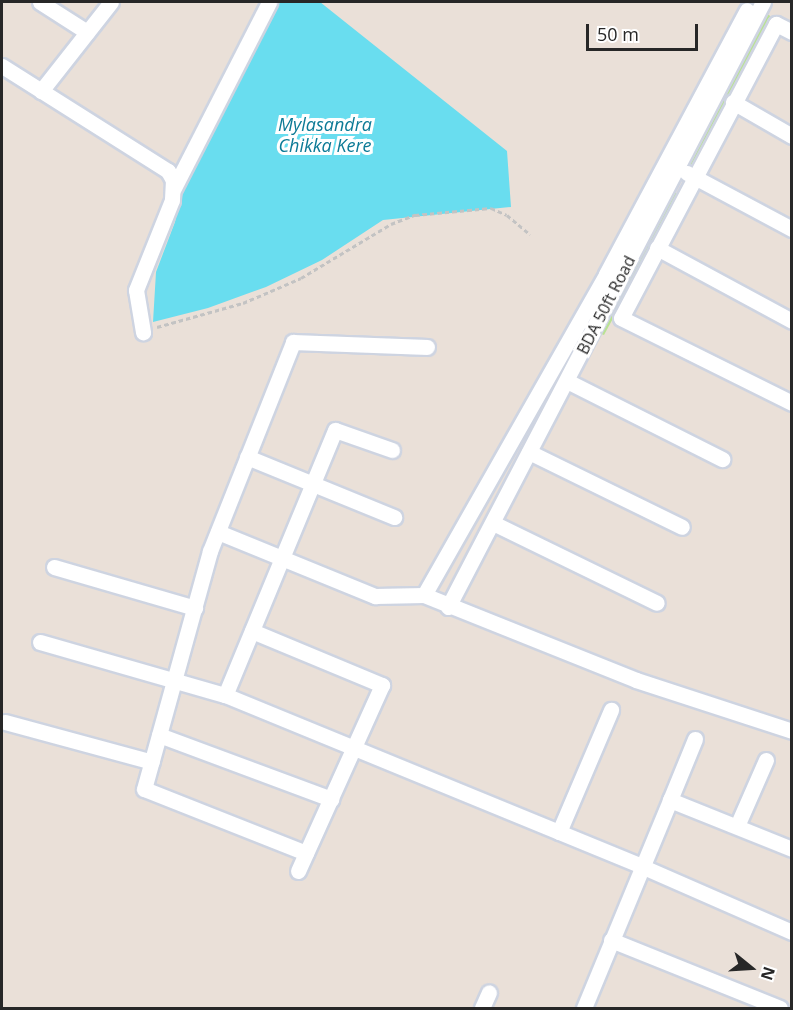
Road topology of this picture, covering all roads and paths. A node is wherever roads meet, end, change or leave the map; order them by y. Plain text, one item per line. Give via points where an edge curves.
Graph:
1 (40, 2) edge
2 (111, 2) edge
3 (269, 2) edge
4 (751, 2) edge
5 (763, 2) edge
6 (87, 32) junction
7 (792, 32) edge
8 (2, 66) edge
9 (41, 91) junction
10 (733, 102) junction
11 (792, 136) edge
12 (670, 165) junction
13 (693, 177) junction
14 (174, 188) junction
15 (792, 229) edge
16 (530, 234) dead end
17 (657, 248) junction
18 (792, 321) edge
19 (142, 332) joint
20 (427, 347) dead end
21 (567, 381) junction
22 (792, 403) edge
23 (392, 450) dead end
24 (529, 452) junction
25 (247, 457) junction
26 (722, 459) dead end
27 (313, 482) junction
28 (394, 517) dead end
29 (493, 523) junction
30 (682, 527) dead end
31 (218, 532) junction
32 (280, 557) junction
33 (54, 567) dead end
34 (424, 596) junction
35 (657, 603) dead end
36 (448, 607) junction
37 (195, 608) junction
38 (252, 631) junction
39 (40, 642) dead end
40 (175, 680) junction
41 (225, 695) junction
42 (611, 710) dead end
43 (5, 722) dead end
44 (792, 731) edge
45 (159, 735) junction
46 (695, 739) dead end
47 (354, 747) junction
48 (766, 760) dead end
49 (152, 762) junction
50 (331, 799) junction
51 (670, 800) junction
52 (737, 826) junction
53 (559, 832) junction
54 (792, 849) edge
55 (306, 853) junction
56 (642, 866) junction
57 (298, 871) dead end
58 (792, 932) edge
59 (611, 940) junction
60 (489, 992) dead end
61 (588, 1007) edge
62 (482, 1008) edge
63 (780, 1008) edge

1 - 6 street
2 - 6 street
3 - 14 street
4 - 12 street, BDA 50ft Road
5 - 12 street, BDA 50ft Road
6 - 9 street
7 - 10 street via 776,24
8 - 9 street
9 - 14 street via 168,171
10 - 11 street
10 - 13 street
12 - 13 street
12 - 21 street, BDA 50ft Road
12 - 34 street, BDA 50ft Road
13 - 15 street
13 - 17 street
14 - 19 street via 136,290
16 - 19 path via 507,214 491,208 416,216 391,224 301,278 252,299
17 - 18 street
17 - 22 street via 621,318
20 - 25 street via 293,342
21 - 24 street, BDA 50ft Road
21 - 26 street
23 - 27 street via 335,430
24 - 29 street, BDA 50ft Road
24 - 30 street
25 - 27 street
25 - 31 street
27 - 28 street
27 - 32 street
29 - 35 street
29 - 36 street, BDA 50ft Road
31 - 32 street
31 - 37 street
32 - 34 street via 375,596
32 - 38 street
33 - 37 street
34 - 36 street
36 - 44 street via 636,680
37 - 40 street
38 - 41 street
38 - 47 street via 382,685
39 - 40 street
40 - 41 street
40 - 45 street
41 - 47 street
42 - 53 street
43 - 49 street
45 - 49 street
45 - 50 street
46 - 51 street
47 - 50 street
47 - 53 street
48 - 52 street
49 - 55 street via 144,789
50 - 55 street
51 - 52 street
51 - 56 street
52 - 54 street
53 - 56 street
55 - 57 street
56 - 58 street
56 - 59 street
59 - 61 street
59 - 63 street
60 - 62 street

